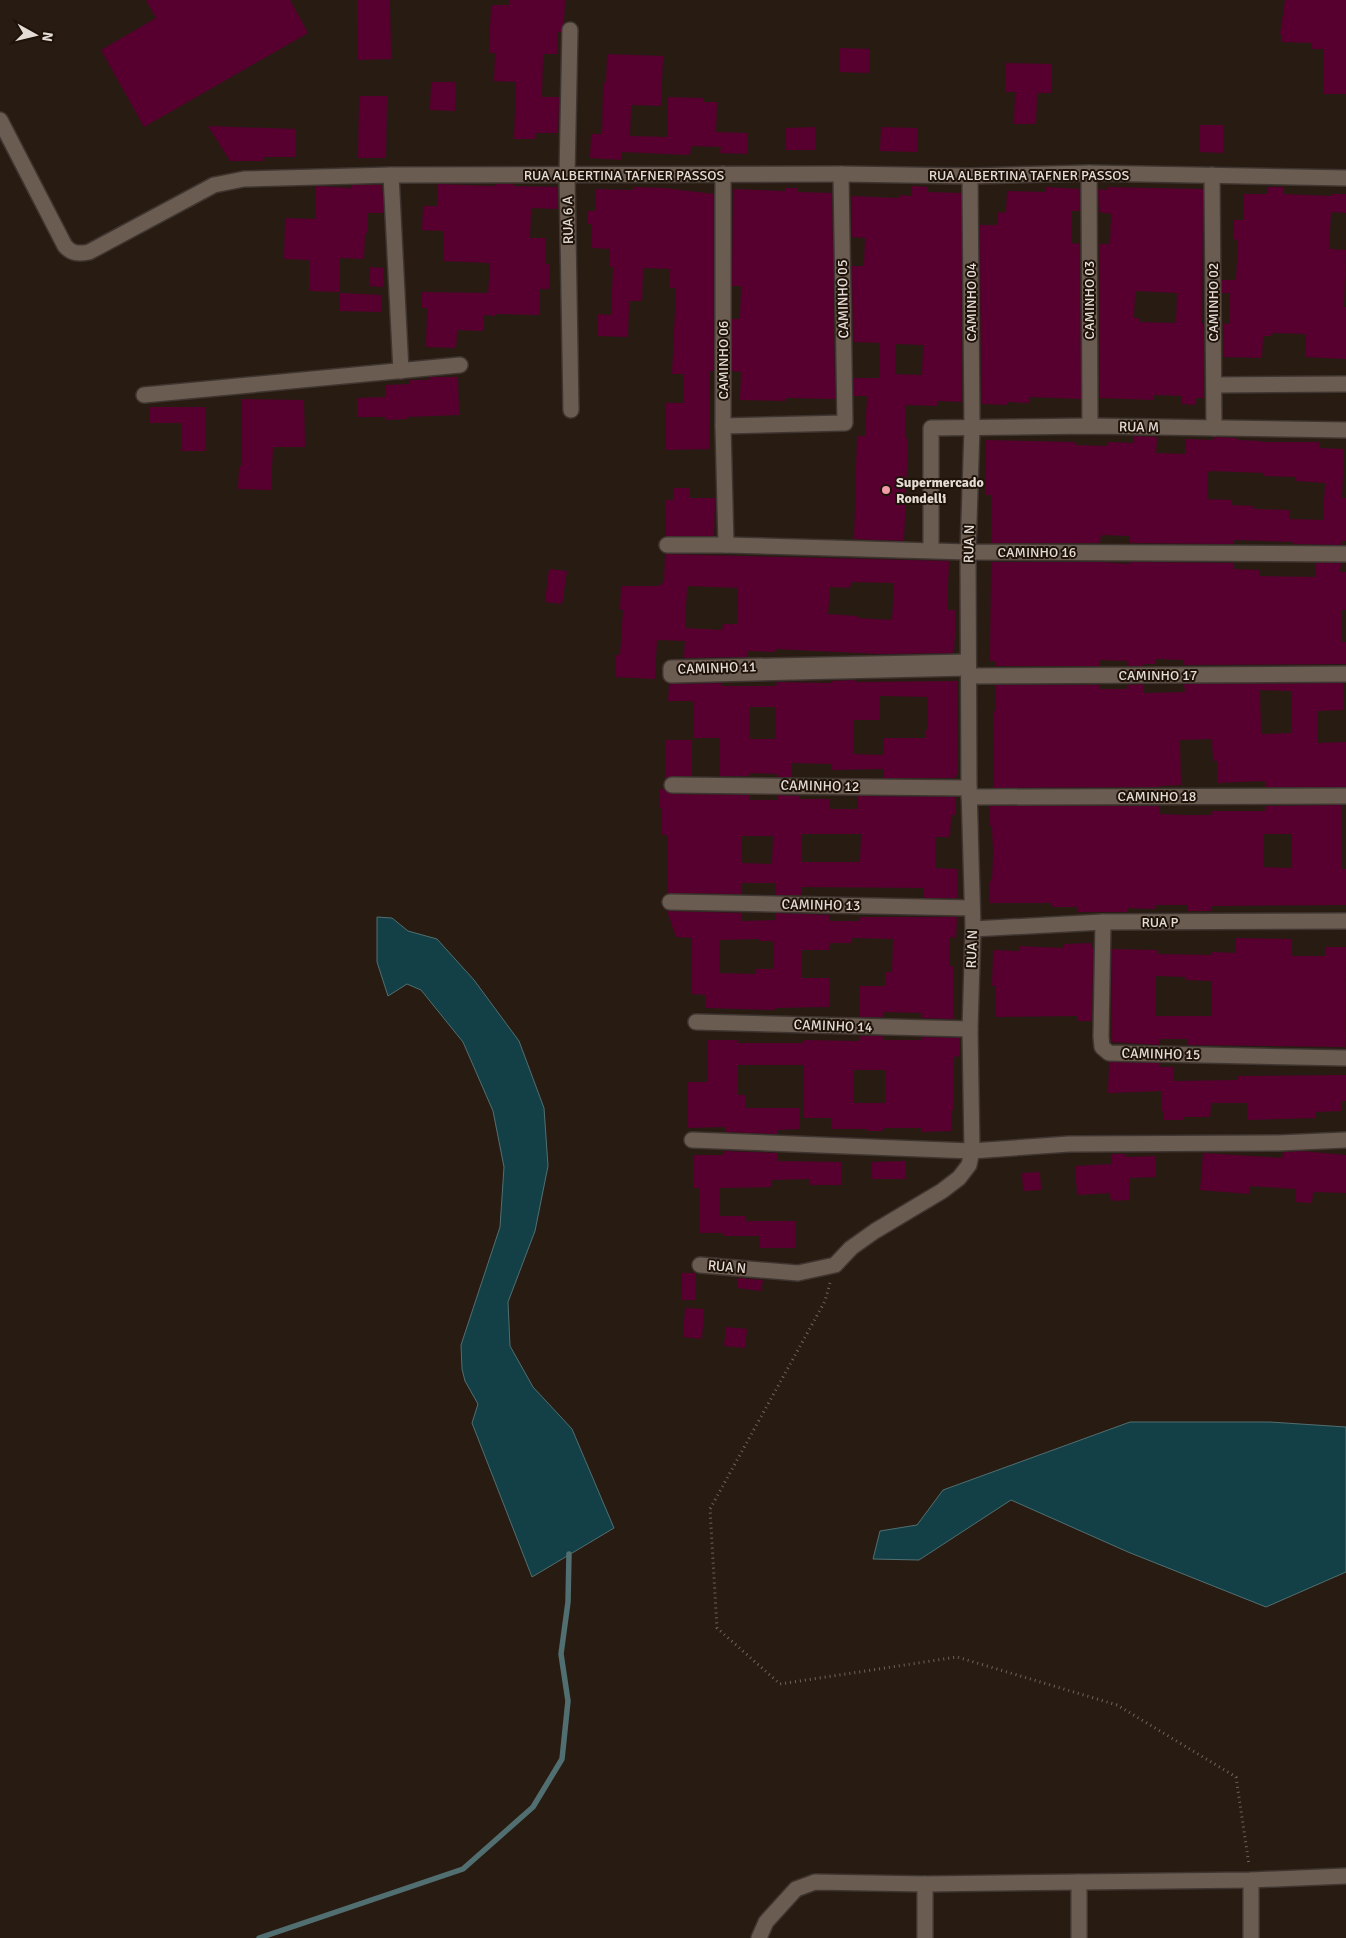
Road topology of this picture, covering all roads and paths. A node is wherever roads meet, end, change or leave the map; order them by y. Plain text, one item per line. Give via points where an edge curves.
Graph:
1 (570, 30) dead end
2 (0, 120) edge
3 (1089, 173) junction
4 (723, 174) junction
5 (842, 174) junction
6 (391, 175) junction
7 (567, 175) junction
8 (1212, 175) junction
9 (970, 176) junction
10 (1346, 178) edge
11 (460, 365) dead end
12 (402, 371) junction
13 (1346, 384) edge
14 (1214, 385) junction
15 (144, 395) dead end
16 (572, 410) dead end
17 (723, 426) junction
18 (1090, 426) junction
19 (972, 428) junction
20 (1214, 428) junction
21 (1346, 430) edge
22 (726, 545) junction
23 (667, 546) dead end
24 (931, 550) junction
25 (968, 552) junction
26 (1346, 554) edge
27 (969, 672) junction
28 (1346, 674) edge
29 (672, 785) dead end
30 (969, 792) junction
31 (1346, 796) edge
32 (670, 902) dead end
33 (972, 908) junction
34 (1346, 921) edge
35 (1103, 922) junction
36 (973, 930) junction
37 (696, 1022) dead end
38 (970, 1029) junction
39 (1346, 1058) edge
40 (692, 1140) dead end
41 (1346, 1140) edge
42 (972, 1151) junction
43 (700, 1265) dead end
44 (835, 1265) junction
45 (1346, 1876) edge
46 (1251, 1880) junction
47 (1078, 1882) junction
48 (925, 1884) junction
49 (759, 1938) edge
50 (924, 1938) edge
51 (1079, 1938) edge
52 (1250, 1938) edge

1 - 7 street, RUA 6 A
2 - 6 street, RUA ALBERTINA TAFNER PASSOS via 65,246 70,252 82,254 214,184 244,179
3 - 8 street, RUA ALBERTINA TAFNER PASSOS
3 - 9 street, RUA ALBERTINA TAFNER PASSOS
3 - 18 street, CAMINHO 03
4 - 5 street, RUA ALBERTINA TAFNER PASSOS
4 - 7 street, RUA ALBERTINA TAFNER PASSOS
4 - 17 street, CAMINHO 06
5 - 9 street, RUA ALBERTINA TAFNER PASSOS
5 - 17 street, CAMINHO 05 via 844,424
6 - 7 street, RUA ALBERTINA TAFNER PASSOS
6 - 12 street
7 - 16 street, RUA 6 A
8 - 10 street, RUA ALBERTINA TAFNER PASSOS
8 - 14 street, CAMINHO 02
9 - 19 street, CAMINHO 04
11 - 12 street
12 - 15 street
13 - 14 street
14 - 20 street, CAMINHO 02
17 - 22 street, CAMINHO 06
18 - 19 street, RUA M
18 - 20 street, RUA M
19 - 24 street, RUA M via 931,428
19 - 25 street, RUA N
20 - 21 street, RUA M
22 - 23 street, CAMINHO 16
22 - 24 street, CAMINHO 16
24 - 25 street, CAMINHO 16
25 - 26 street, CAMINHO 16
25 - 27 street, RUA N
27 - 27 street, CAMINHO 11 via 968,662 671,668 671,675
27 - 28 street, CAMINHO 17
27 - 30 street, RUA N
29 - 30 street, CAMINHO 12
30 - 31 street, CAMINHO 18
30 - 33 street, RUA N
32 - 33 street, CAMINHO 13
33 - 36 street, RUA N
34 - 35 street, RUA P
35 - 36 street, RUA P
35 - 39 street, CAMINHO 15 via 1101,1037 1102,1047 1109,1053
36 - 38 street, RUA N
37 - 38 street, CAMINHO 14
38 - 42 street, RUA N
40 - 42 street
41 - 42 street via 1069,1144
42 - 44 street, RUA N via 969,1165 959,1178 875,1230
43 - 44 street, RUA N via 798,1273
44 - 46 path via 824,1301 710,1509 717,1628 780,1684 957,1658 1117,1705 1236,1777
45 - 46 street
46 - 47 street
46 - 52 street
47 - 48 street
47 - 51 street
48 - 49 street via 815,1882 796,1889 766,1922
48 - 50 street

